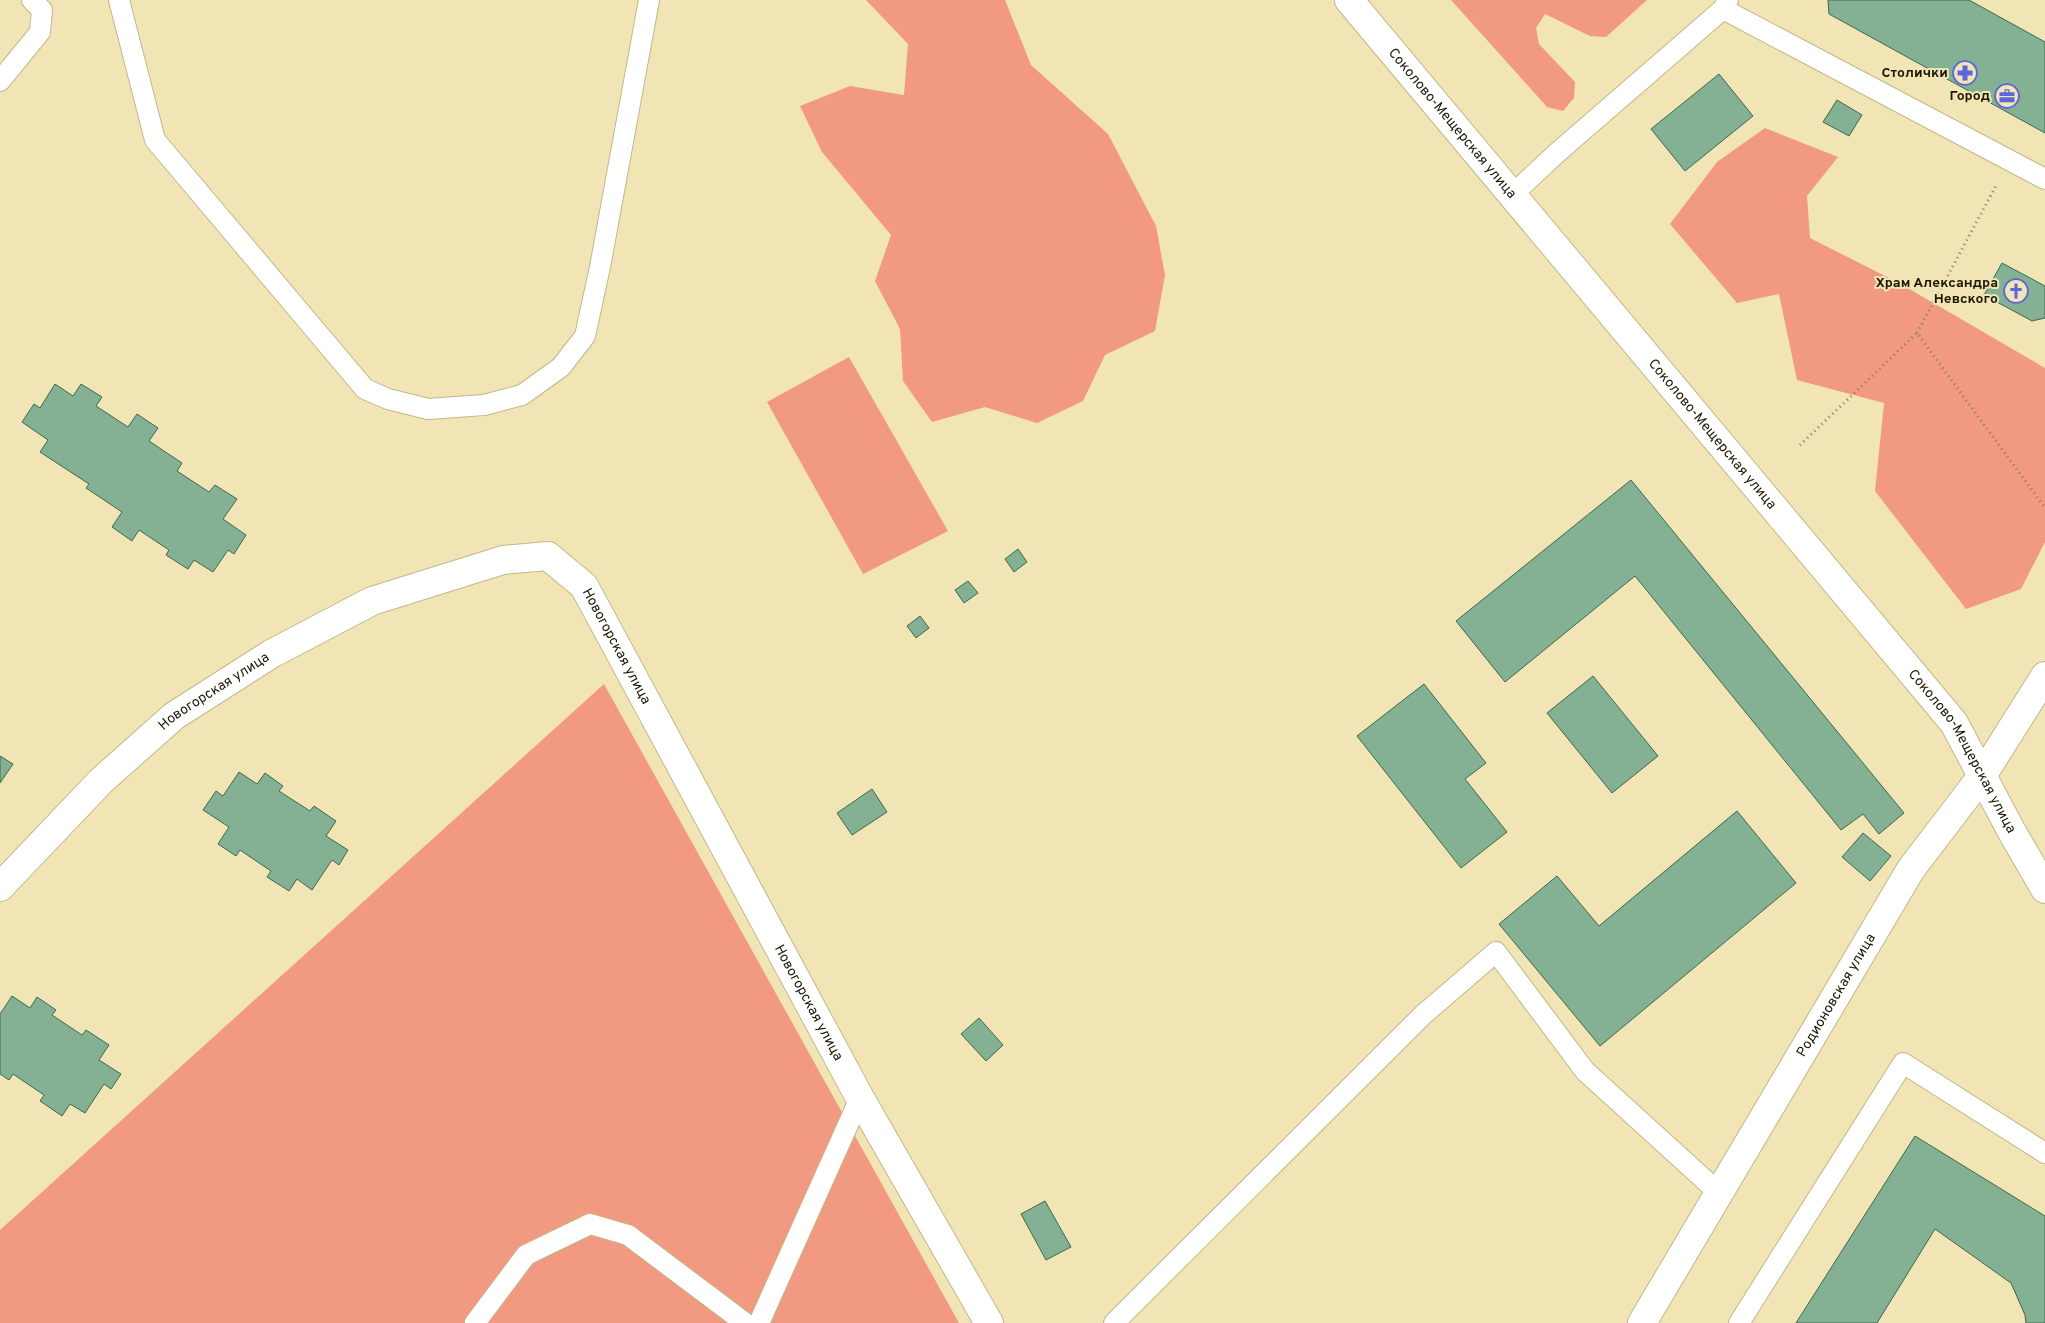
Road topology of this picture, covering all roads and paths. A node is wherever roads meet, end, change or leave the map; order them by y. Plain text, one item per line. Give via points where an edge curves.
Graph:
1 (32, 0) edge
2 (120, 0) edge
3 (650, 0) edge
4 (1349, 0) edge
5 (1726, 4) edge
6 (0, 80) edge
7 (2010, 161) junction
8 (2045, 180) edge
9 (1512, 195) junction
10 (1917, 333) junction
11 (1800, 445) dead end
12 (2045, 508) edge
13 (2045, 676) edge
14 (1982, 776) junction
15 (0, 887) edge
16 (2045, 889) edge
17 (860, 1098) junction
18 (2045, 1153) edge
19 (1718, 1192) junction
20 (474, 1323) edge
21 (744, 1323) edge
22 (759, 1323) edge
23 (989, 1323) edge
24 (1114, 1323) edge
25 (1642, 1323) edge
26 (1739, 1323) edge

1 - 6 lane via 42,10 40,32
2 - 3 lane via 156,140 365,389 388,399 428,409 484,406 522,395 561,367 585,336
4 - 9 street, Соколово-Мещерская улица
5 - 7 lane
5 - 9 lane
7 - 8 lane
7 - 10 path
9 - 14 street, Соколово-Мещерская улица via 1954,723
10 - 11 path
10 - 12 path
13 - 14 street, Родионовская улица
14 - 16 street, Соколово-Мещерская улица
14 - 19 street, Родионовская улица via 1911,868
15 - 17 street, Новогорская улица via 101,780 174,716 271,654 372,601 503,560 548,556 584,586
17 - 22 lane
17 - 23 street, Новогорская улица
18 - 26 lane via 1902,1063
19 - 24 lane via 1585,1071 1496,952 1424,1014
19 - 25 street, Родионовская улица
20 - 21 lane via 526,1255 590,1224 628,1235

